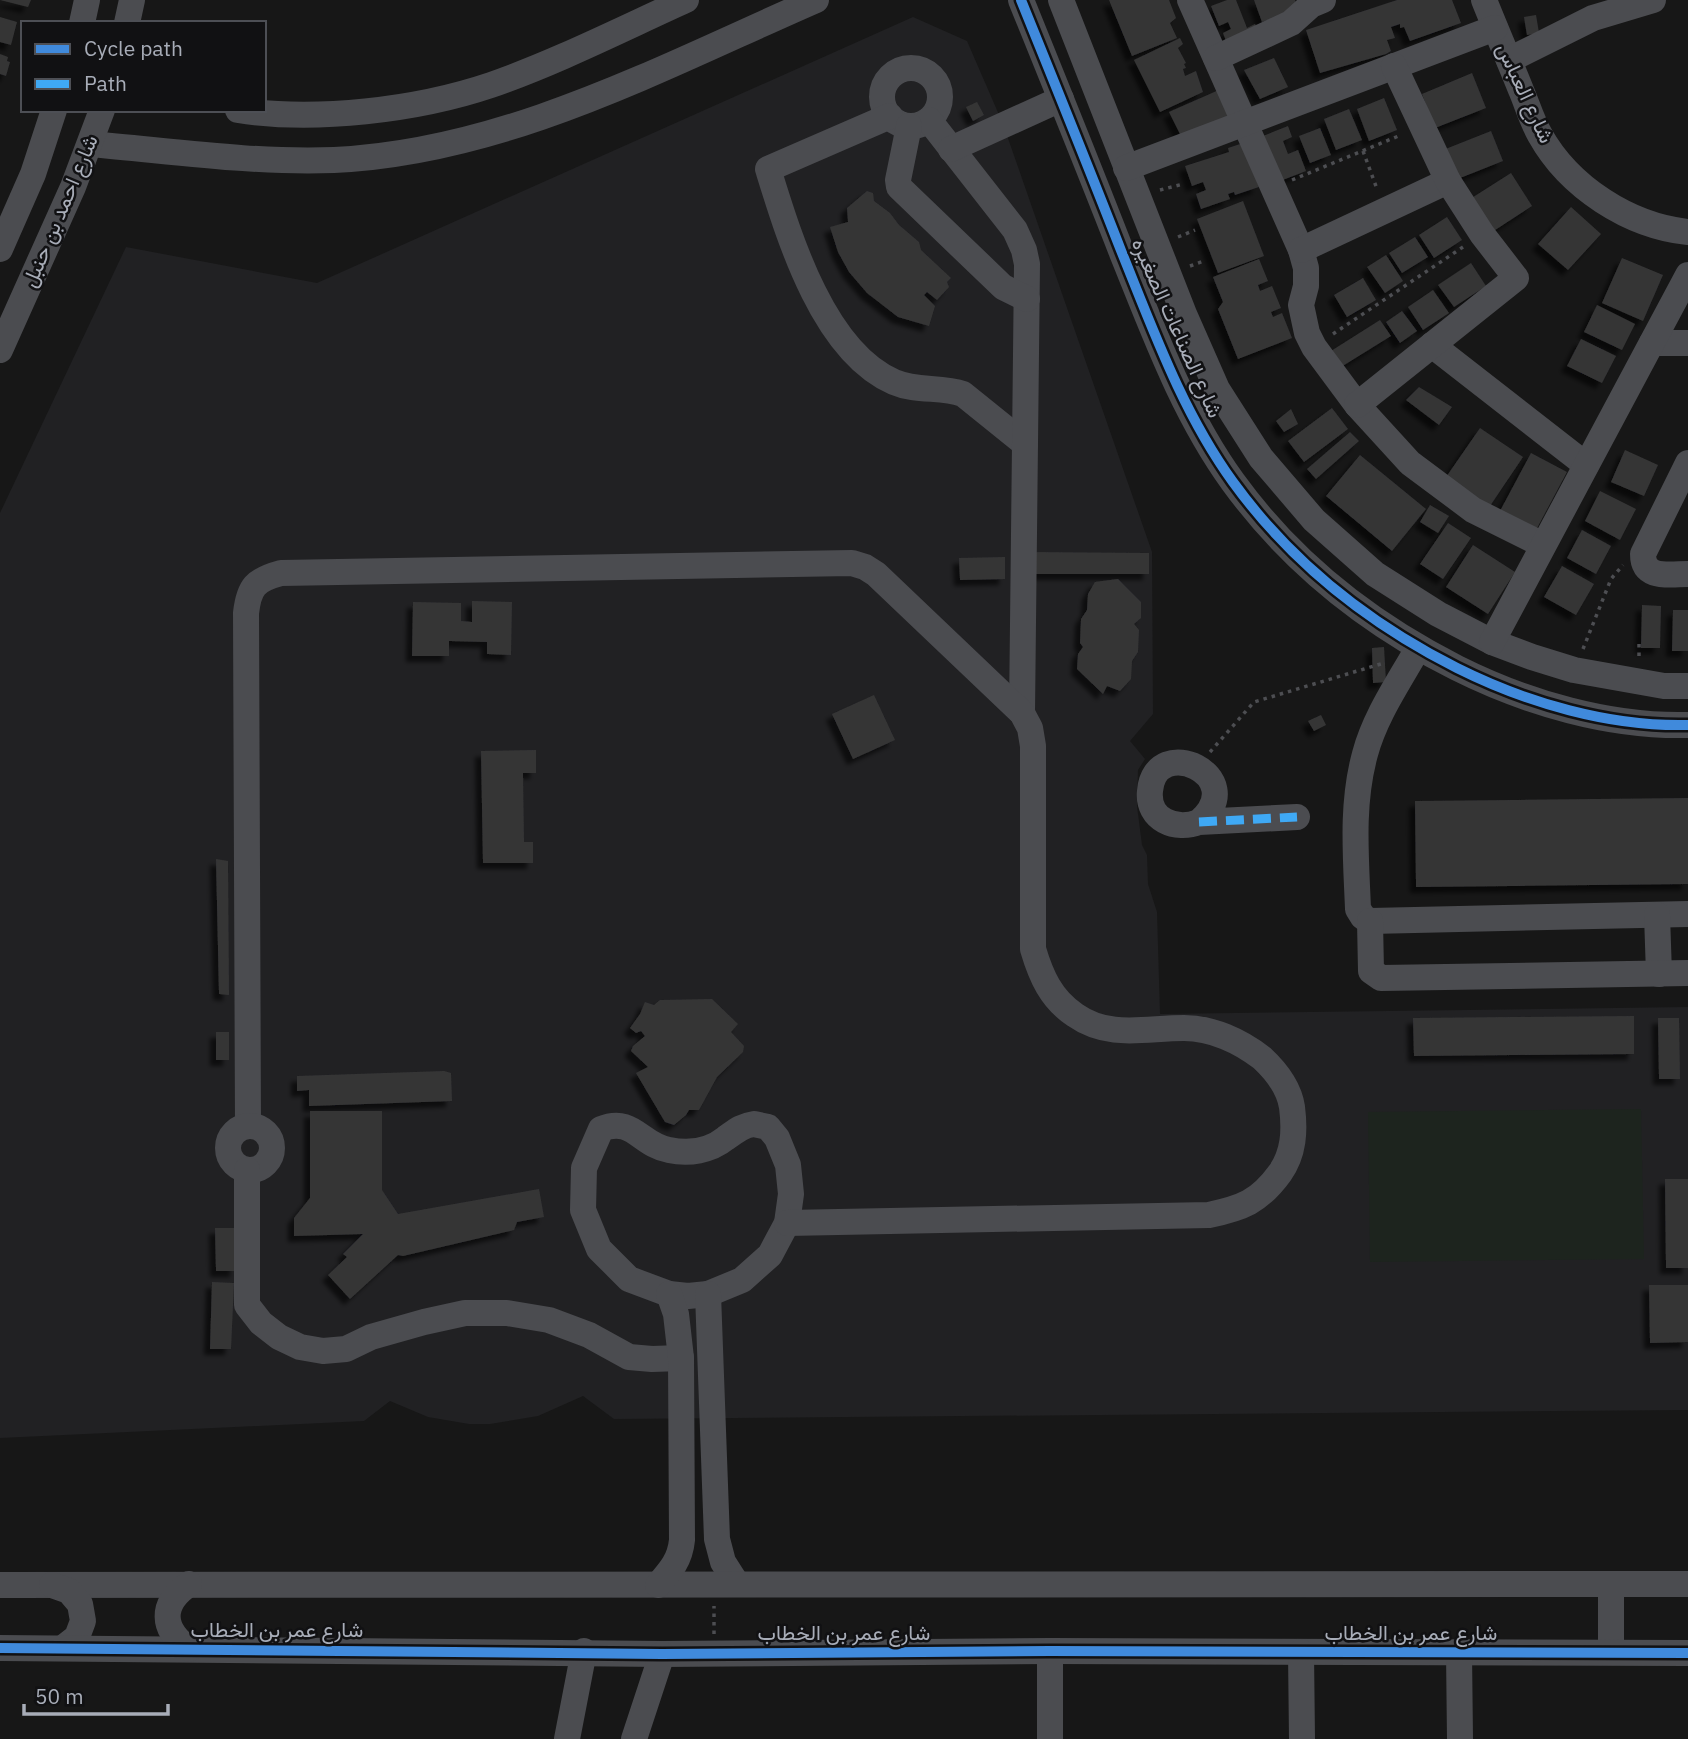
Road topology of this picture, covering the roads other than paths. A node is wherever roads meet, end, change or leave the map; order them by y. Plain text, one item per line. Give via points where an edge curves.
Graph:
1 (87, 0) edge
2 (132, 0) edge
3 (686, 0) edge
4 (816, 0) edge
5 (1021, 0) edge
6 (1061, 0) edge
7 (1191, 0) edge
8 (1323, 0) edge
9 (1483, 0) edge
10 (1653, 0) edge
11 (82, 21) edge
12 (127, 21) edge
13 (1495, 28) junction
14 (1216, 58) junction
15 (1509, 60) junction
16 (1394, 66) junction
17 (1061, 99) junction
18 (266, 111) edge
19 (53, 112) edge
20 (101, 112) edge
21 (909, 121) junction
22 (1245, 123) junction
23 (90, 144) junction
24 (951, 149) junction
25 (1126, 168) junction
26 (1448, 181) junction
27 (9, 205) edge
28 (1688, 232) edge
29 (0, 249) edge
30 (1301, 250) junction
31 (1688, 275) edge
32 (1027, 299) junction
33 (1652, 343) junction
34 (1688, 343) edge
35 (1432, 345) junction
36 (0, 350) edge
37 (1026, 391) junction
38 (1357, 405) junction
39 (985, 410) junction
40 (1025, 444) junction
41 (1688, 463) edge
42 (1586, 465) junction
43 (1544, 545) junction
44 (1688, 574) edge
45 (1492, 642) junction
46 (1418, 648) junction
47 (1688, 686) edge
48 (1022, 713) junction
49 (1688, 725) edge
50 (1297, 817) dead end
51 (1199, 822) junction
52 (1688, 914) edge
53 (1657, 915) junction
54 (1370, 921) junction
55 (1688, 973) edge
56 (1659, 974) junction
57 (787, 1223) junction
58 (668, 1294) junction
59 (708, 1294) junction
60 (681, 1358) junction
61 (189, 1584) junction
62 (726, 1584) junction
63 (1611, 1584) junction
64 (1688, 1584) edge
65 (0, 1585) edge
66 (52, 1585) junction
67 (658, 1585) junction
68 (0, 1648) edge
69 (63, 1648) junction
70 (189, 1649) junction
71 (584, 1651) junction
72 (1050, 1651) junction
73 (1301, 1652) junction
74 (1459, 1652) junction
75 (1611, 1652) junction
76 (1688, 1653) edge
77 (662, 1654) junction
78 (567, 1739) edge
79 (634, 1739) edge
80 (1050, 1739) edge
81 (1302, 1739) edge
82 (1460, 1739) edge

1 - 11 street
2 - 12 street
3 - 18 street via 490,85 412,105 332,114
4 - 23 street via 586,100 505,130 421,149 336,159 249,160
5 - 17 street, شارع الصناعات الصغيره
6 - 25 street, شارع الصناعات الصغيره
7 - 14 street
8 - 14 street via 1291,23
9 - 13 street, شارع العباس
10 - 15 street via 1593,18
13 - 15 street, شارع العباس
13 - 16 street
14 - 22 street
15 - 28 street, شارع العباس via 1540,135 1569,174 1608,204 1640,220
16 - 22 street
16 - 26 street
17 - 24 street
17 - 46 street, شارع الصناعات الصغيره via 1183,399 1234,483 1289,548 1353,605
19 - 27 street, شارع احمد بن حنبل via 33,174
20 - 23 street, شارع احمد بن حنبل
21 - 24 street
21 - 32 street via 899,187 1003,287
21 - 39 street via 768,169 784,223 818,300 863,362 898,384 957,392
22 - 25 street
22 - 30 street
23 - 36 street, شارع احمد بن حنبل
24 - 32 street via 1015,230 1027,264
25 - 45 street, شارع الصناعات الصغيره via 1217,389 1261,458 1314,520 1375,574
26 - 30 street
26 - 35 street via 1516,278
27 - 29 street, شارع احمد بن حنبل
30 - 38 street via 1306,277 1301,304 1307,333
31 - 33 street
32 - 37 street
33 - 34 street
33 - 42 street
35 - 38 street
35 - 42 street
37 - 39 street
37 - 40 street
38 - 43 street via 1410,463 1473,509
39 - 40 street
40 - 48 street
41 - 44 street via 1643,554 1647,571
42 - 43 street
43 - 45 street
45 - 47 street, شارع الصناعات الصغيره via 1574,670 1652,685
46 - 49 street, شارع الصناعات الصغيره via 1481,680 1540,701 1601,717
46 - 54 street via 1373,732 1356,793 1359,909
48 - 57 street via 1033,746 1033,949 1041,975 1055,998 1075,1016 1100,1028 1126,1032 1186,1028 1219,1033 1249,1048 1274,1069 1290,1097 1295,1130 1287,1162 1268,1189 1250,1202 1209,1216
48 - 60 street via 876,574 852,563 281,573 261,578 248,593 248,1126 231,1136 228,1148 231,1160 247,1170 247,1305 279,1337 323,1351 346,1349 371,1337 465,1313 507,1313 549,1320 629,1357
50 - 51 street
51 - 51 street via 1173,825 1154,811 1149,796 1154,776 1162,768 1183,762 1206,773 1214,795 1207,815
52 - 53 street
53 - 54 street
53 - 56 street
54 - 56 street via 1371,971 1381,978
55 - 56 street
57 - 58 street via 788,1165 768,1127 739,1126 706,1149 686,1152 666,1150 622,1125 601,1129 584,1168 587,1220 599,1249 629,1279
57 - 59 street via 761,1264 742,1280
58 - 59 street
58 - 60 street via 676,1314
59 - 62 street via 717,1539
60 - 67 street via 681,1553
61 - 66 street
61 - 67 street
61 - 70 street via 168,1608 168,1625 175,1639
62 - 63 street
62 - 67 street
63 - 64 street
63 - 75 street
65 - 66 street
66 - 69 street via 69,1591 80,1604 83,1621 77,1637
68 - 69 street, شارع عمر بن الخطاب
69 - 70 street, شارع عمر بن الخطاب
70 - 71 street, شارع عمر بن الخطاب
71 - 77 street, شارع عمر بن الخطاب
71 - 78 street
72 - 73 street, شارع عمر بن الخطاب
72 - 77 street, شارع عمر بن الخطاب
72 - 80 street
73 - 74 street, شارع عمر بن الخطاب
73 - 81 street
74 - 75 street, شارع عمر بن الخطاب
74 - 82 street
75 - 76 street, شارع عمر بن الخطاب
77 - 79 street

